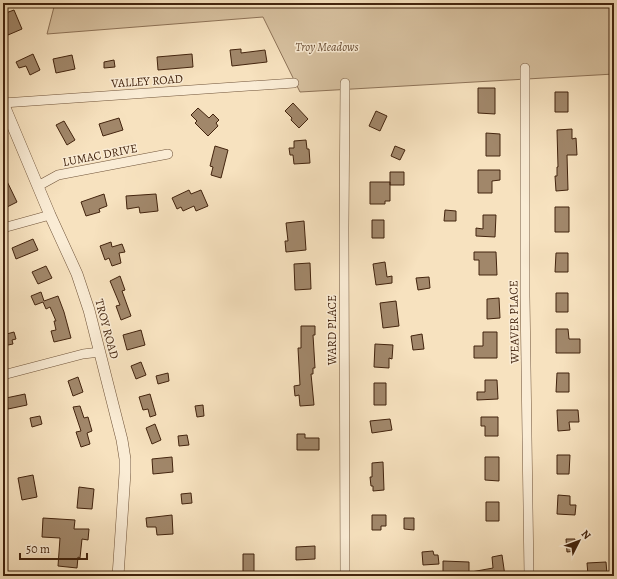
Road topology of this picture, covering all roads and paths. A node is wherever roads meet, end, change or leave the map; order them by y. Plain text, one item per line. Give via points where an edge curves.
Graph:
1 (525, 68) dead end
2 (294, 83) dead end
3 (345, 83) dead end
4 (3, 103) edge
5 (168, 154) dead end
6 (38, 186) junction
7 (50, 215) junction
8 (3, 228) edge
9 (100, 352) junction
10 (3, 375) edge
11 (118, 576) edge
12 (345, 576) edge
13 (529, 576) edge

1 - 13 street, WEAVER PLACE
2 - 4 street, VALLEY ROAD
3 - 12 street, WARD PLACE
4 - 6 street, TROY ROAD
5 - 6 street, LUMAC DRIVE via 58,175
6 - 7 street, TROY ROAD
7 - 8 street
7 - 9 street, TROY ROAD via 77,274
9 - 10 street
9 - 11 street, TROY ROAD via 125,459

